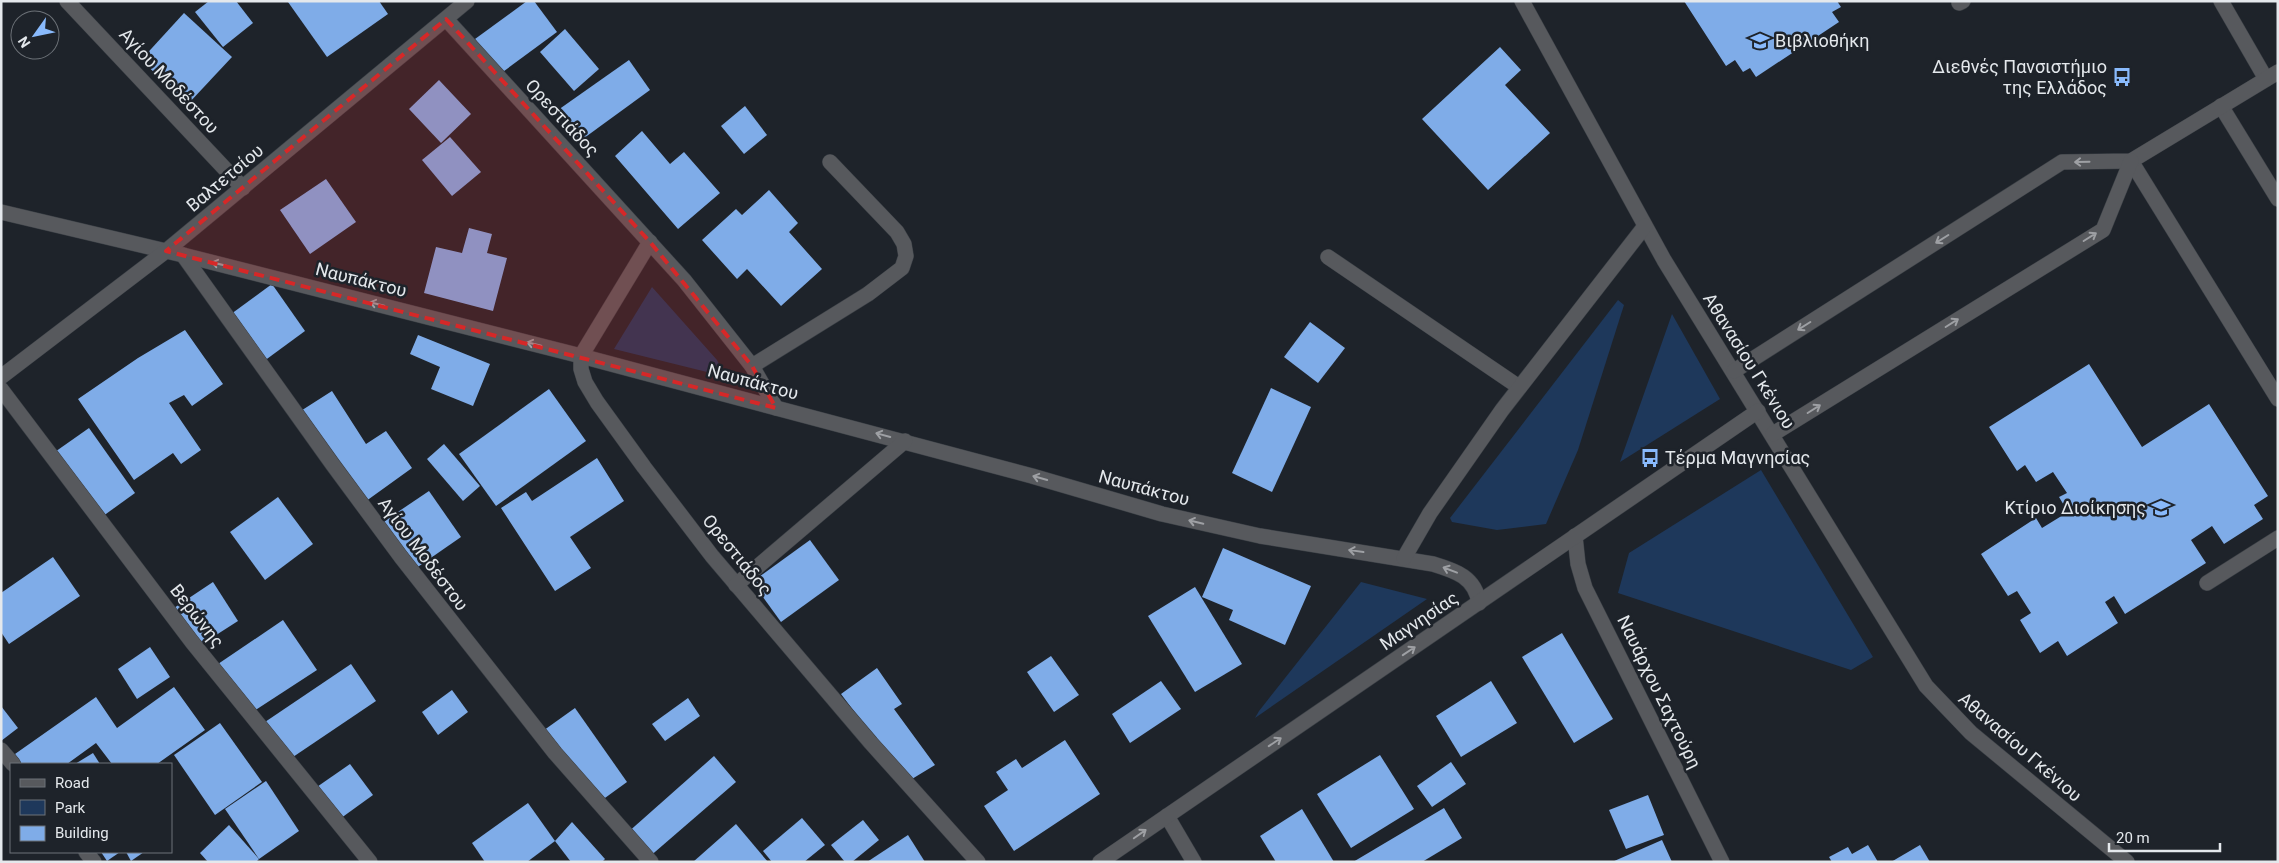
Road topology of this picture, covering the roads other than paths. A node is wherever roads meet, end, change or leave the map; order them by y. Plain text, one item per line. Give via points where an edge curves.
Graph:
1 (67, 1) edge
2 (467, 1) edge
3 (1522, 1) edge
4 (2221, 1) edge
5 (446, 19) junction
6 (2272, 75) edge
7 (2220, 106) junction
8 (2130, 161) junction
9 (830, 162) dead end
10 (243, 188) junction
11 (2278, 199) edge
12 (1, 212) edge
13 (1646, 226) junction
14 (650, 242) junction
15 (166, 251) junction
16 (183, 255) junction
17 (1328, 257) dead end
18 (582, 356) junction
19 (752, 366) junction
20 (1734, 371) junction
21 (1, 377) edge
22 (1519, 387) junction
23 (1, 389) edge
24 (2278, 399) edge
25 (776, 408) junction
26 (1758, 411) junction
27 (1773, 434) junction
28 (905, 441) junction
29 (1576, 536) junction
30 (2278, 538) edge
31 (1404, 558) junction
32 (2207, 582) dead end
33 (736, 585) junction
34 (1479, 603) junction
35 (1, 750) edge
36 (13, 763) edge
37 (1167, 816) junction
38 (370, 862) edge
39 (651, 862) edge
40 (978, 862) edge
41 (1100, 862) edge
42 (1194, 862) edge
43 (1722, 862) edge
44 (2127, 862) edge

1 - 10 street, Αγίου Μοδέστου
2 - 5 street, Βαλτετσίου
3 - 13 street, Αθανασίου Γκένιου
4 - 6 street
5 - 10 street, Βαλτετσίου
5 - 14 street, Ορεστιάδος
6 - 7 street
7 - 8 street
7 - 11 street
8 -> 20 street via 2062,162
8 - 24 street
27 -> 8 street via 2103,230
9 - 19 street via 898,232 906,256 902,268 868,294
10 - 15 street, Βαλτετσίου
12 - 15 street, Ναυπάκτου
13 - 20 street, Αθανασίου Γκένιου
13 - 22 street
14 - 18 street
14 - 19 street, Ορεστιάδος
15 - 16 street, Ναυπάκτου
15 - 21 street, Βαλτετσίου
18 -> 16 street, Ναυπάκτου
16 - 39 street, Αγίου Μοδέστου via 327,458 407,564 555,753
17 - 22 street
18 - 25 street, Ναυπάκτου
18 - 33 street, Ορεστιάδος via 585,382 597,402
19 - 25 street, Ορεστιάδος
20 - 26 street, Αθανασίου Γκένιου
22 - 31 street via 1430,513
23 - 38 street, Βερώνης via 192,642
28 -> 25 street, Ναυπάκτου
26 - 27 street, Αθανασίου Γκένιου
26 - 29 street, Μαγνησίας
27 - 44 street, Αθανασίου Γκένιου via 1926,686 1971,733
31 -> 28 street, Ναυπάκτου via 1260,536 1162,514
28 - 33 street
29 - 34 street, Μαγνησίας
29 - 43 street, Ναυάρχου Σαχτούρη via 1578,564 1585,588
30 - 32 street
34 -> 31 street, Ναυπάκτου via 1474,586 1462,574
33 - 40 street, Ορεστιάδος
37 -> 34 street, Μαγνησίας
35 - 36 street
41 -> 37 street, Μαγνησίας
37 - 42 street

